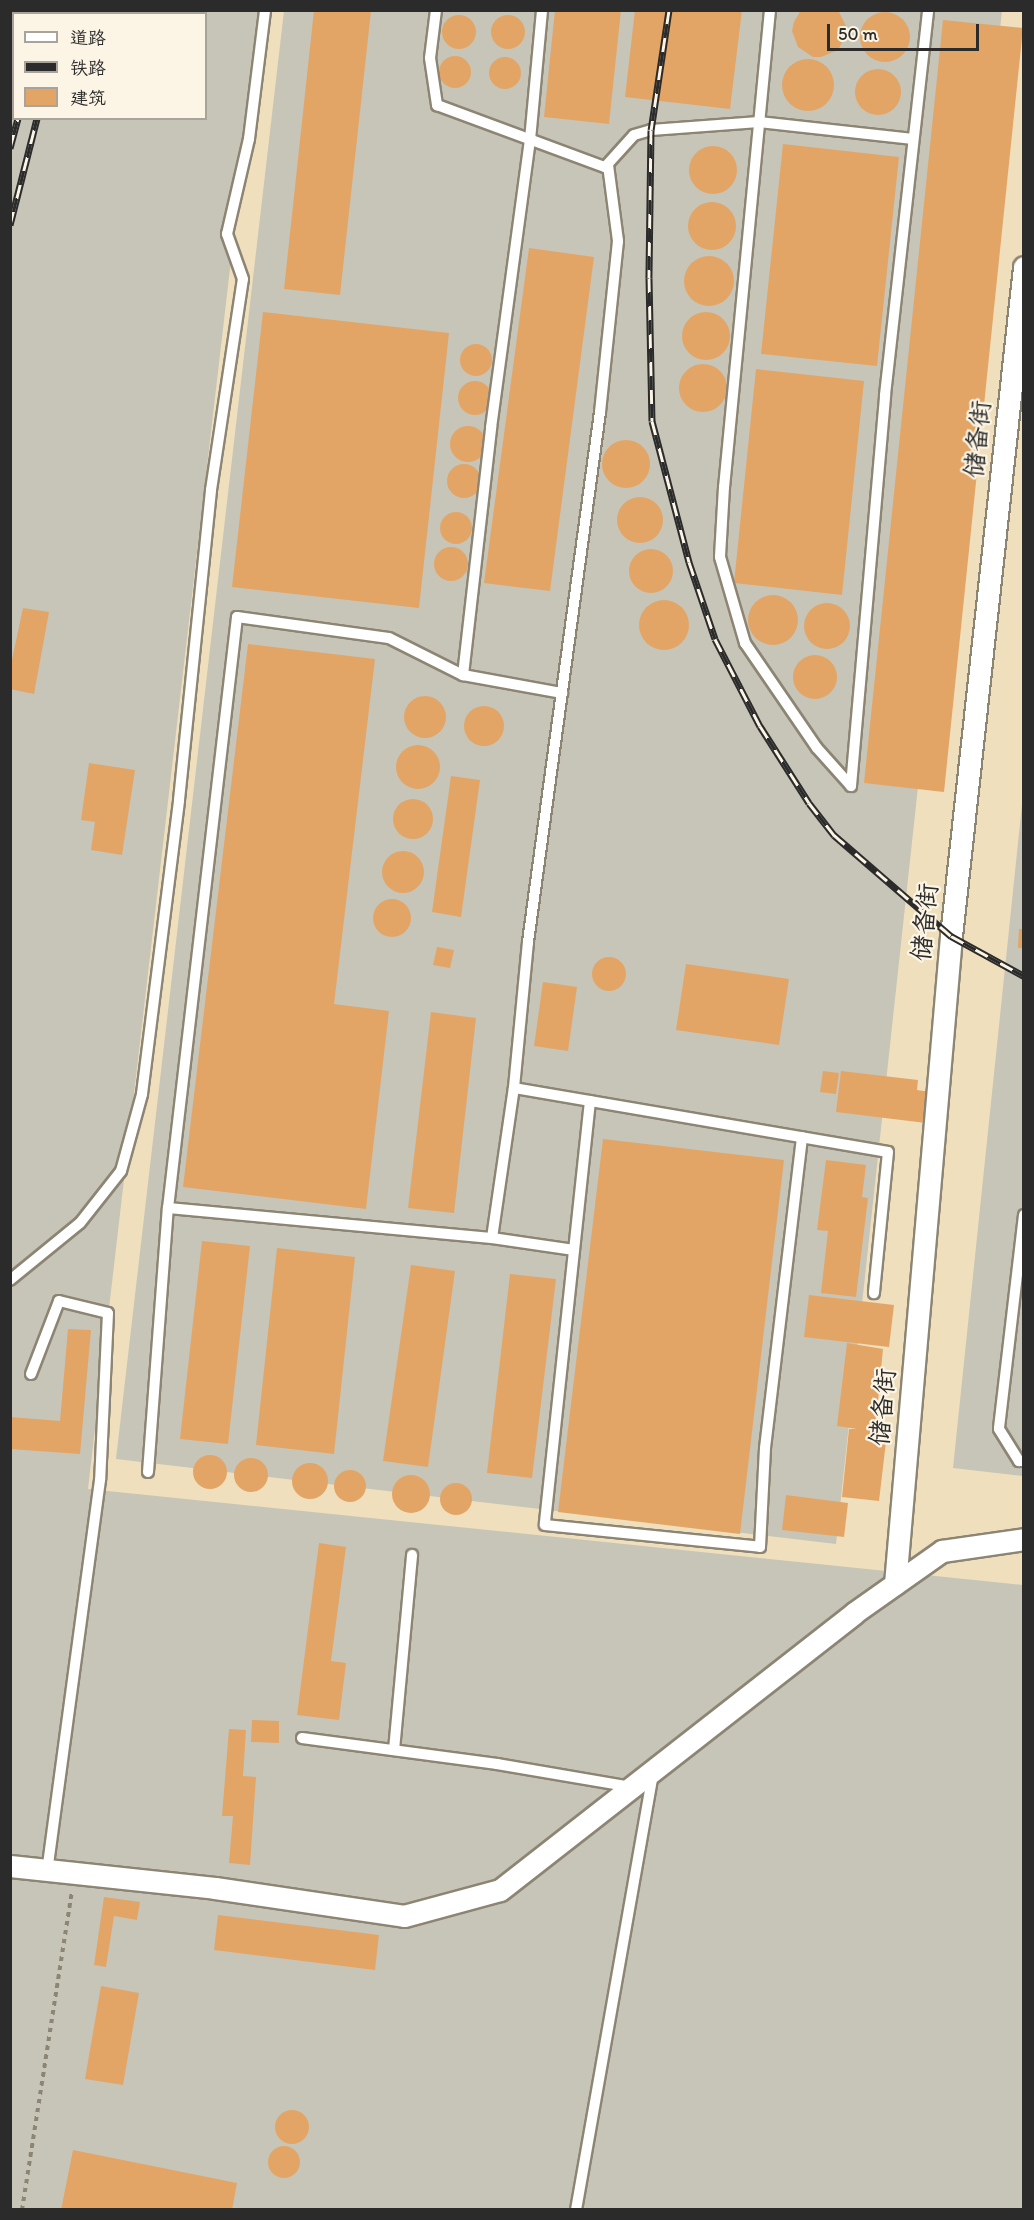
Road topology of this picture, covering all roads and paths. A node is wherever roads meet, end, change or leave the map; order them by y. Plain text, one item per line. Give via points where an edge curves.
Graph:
1 (265, 10) edge
2 (436, 10) edge
3 (542, 10) edge
4 (770, 10) edge
5 (928, 10) edge
6 (759, 122) junction
7 (913, 139) junction
8 (530, 140) junction
9 (608, 165) junction
10 (1023, 267) edge
11 (463, 675) junction
12 (561, 693) junction
13 (514, 1088) junction
14 (590, 1101) junction
15 (802, 1137) junction
16 (168, 1208) junction
17 (1023, 1215) edge
18 (1023, 1227) edge
19 (492, 1238) junction
20 (574, 1250) junction
21 (10, 1280) edge
22 (874, 1293) dead end
23 (31, 1374) dead end
24 (1023, 1461) edge
25 (148, 1472) dead end
26 (1023, 1539) edge
27 (412, 1555) dead end
28 (895, 1584) junction
29 (302, 1738) dead end
30 (394, 1750) junction
31 (653, 1770) junction
32 (631, 1787) junction
33 (10, 1866) edge
34 (47, 1870) junction
35 (75, 1873) junction
36 (22, 2210) edge
37 (576, 2210) edge

1 - 21 lane via 249,139 226,234 243,279 211,490 179,800 142,1094 121,1171 80,1222
2 - 8 lane via 430,58 437,105
3 - 8 lane
4 - 6 lane
5 - 7 lane
6 - 7 lane
6 - 7 lane via 720,557 745,643 816,748 851,786 885,395
6 - 9 lane via 651,130 634,135
8 - 9 lane
8 - 11 lane
9 - 12 lane via 618,241 600,412
10 - 28 street, 储备街 via 951,936
11 - 12 lane
11 - 16 lane via 389,638 237,617
12 - 13 lane via 528,942
13 - 14 lane
13 - 19 lane
14 - 15 lane
14 - 20 lane
15 - 20 lane via 765,1448 760,1548 545,1526
15 - 22 lane via 888,1152
16 - 19 lane
16 - 25 lane
17 - 18 lane
18 - 24 lane via 999,1429 1019,1461
19 - 20 lane
23 - 34 lane via 59,1301 108,1313 100,1480
26 - 28 street via 942,1551
27 - 30 lane
28 - 31 street
29 - 30 lane
30 - 32 lane
31 - 32 street
31 - 37 lane
32 - 35 street via 500,1890 404,1916 215,1888
33 - 34 street
34 - 35 street
35 - 36 path

